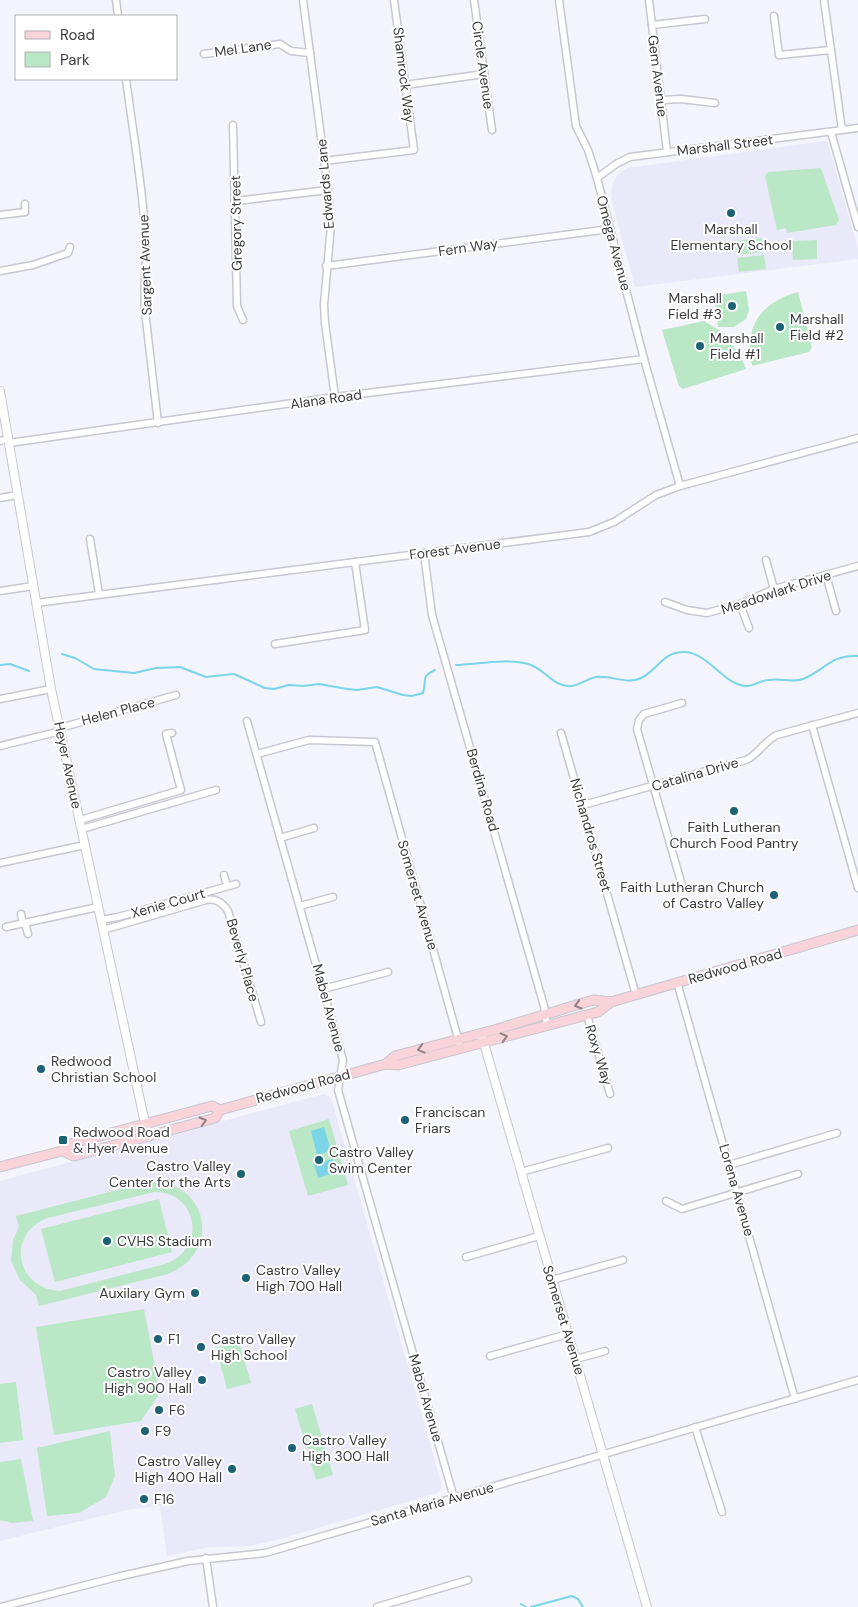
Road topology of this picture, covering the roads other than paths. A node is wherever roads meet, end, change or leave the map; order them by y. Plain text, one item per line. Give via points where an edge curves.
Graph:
1 (116, 0) edge
2 (303, 0) edge
3 (394, 0) edge
4 (474, 0) edge
5 (559, 0) edge
6 (649, 0) edge
7 (824, 0) edge
8 (118, 15) edge
9 (774, 16) dead end
10 (705, 19) dead end
11 (652, 25) junction
12 (831, 50) junction
13 (310, 53) junction
14 (204, 54) dead end
15 (484, 74) junction
16 (126, 80) edge
17 (405, 85) junction
18 (662, 100) junction
19 (715, 103) dead end
20 (233, 125) dead end
21 (858, 128) edge
22 (492, 130) dead end
23 (842, 130) junction
24 (830, 132) junction
25 (667, 152) junction
26 (324, 162) junction
27 (597, 178) junction
28 (328, 190) junction
29 (236, 201) junction
30 (25, 204) dead end
31 (0, 215) edge
32 (858, 227) edge
33 (610, 229) junction
34 (70, 247) dead end
35 (326, 266) junction
36 (0, 271) edge
37 (243, 320) dead end
38 (644, 359) junction
39 (0, 391) edge
40 (335, 397) junction
41 (158, 423) junction
42 (858, 438) edge
43 (5, 441) edge
44 (680, 486) junction
45 (18, 495) junction
46 (0, 498) edge
47 (90, 539) dead end
48 (424, 554) junction
49 (766, 560) dead end
50 (355, 562) junction
51 (858, 566) edge
52 (826, 575) junction
53 (33, 586) junction
54 (774, 589) junction
55 (0, 591) edge
56 (99, 594) junction
57 (665, 602) dead end
58 (36, 603) junction
59 (740, 604) junction
60 (836, 611) dead end
61 (749, 628) dead end
62 (275, 644) dead end
63 (51, 688) junction
64 (176, 695) dead end
65 (0, 698) edge
66 (682, 703) dead end
67 (858, 713) edge
68 (247, 721) dead end
69 (812, 726) junction
70 (60, 729) junction
71 (172, 733) dead end
72 (561, 733) dead end
73 (0, 746) edge
74 (257, 754) junction
75 (654, 786) junction
76 (216, 790) dead end
77 (582, 805) junction
78 (80, 820) junction
79 (314, 828) dead end
80 (82, 829) junction
81 (280, 838) junction
82 (85, 845) junction
83 (0, 863) edge
84 (224, 875) dead end
85 (236, 884) dead end
86 (227, 886) junction
87 (858, 888) edge
88 (683, 889) dead end
89 (333, 897) dead end
90 (300, 906) junction
91 (98, 907) junction
92 (21, 914) dead end
93 (101, 920) junction
94 (24, 923) junction
95 (6, 927) dead end
96 (103, 930) junction
97 (858, 930) edge
98 (28, 934) dead end
99 (388, 972) dead end
100 (677, 982) junction
101 (324, 989) junction
102 (636, 995) junction
103 (612, 1002) junction
104 (545, 1014) junction
105 (586, 1015) junction
106 (261, 1022) dead end
107 (547, 1025) junction
108 (480, 1033) junction
109 (459, 1039) junction
110 (483, 1043) junction
111 (461, 1048) junction
112 (386, 1064) junction
113 (340, 1076) junction
114 (610, 1094) dead end
115 (220, 1110) junction
116 (145, 1124) junction
117 (837, 1134) dead end
118 (148, 1137) junction
119 (608, 1148) dead end
120 (62, 1151) junction
121 (729, 1164) junction
122 (0, 1167) edge
123 (521, 1172) junction
124 (798, 1174) dead end
125 (737, 1193) junction
126 (666, 1201) dead end
127 (539, 1236) junction
128 (466, 1257) dead end
129 (623, 1260) dead end
130 (552, 1280) junction
131 (568, 1334) junction
132 (605, 1351) dead end
133 (490, 1356) dead end
134 (576, 1359) junction
135 (858, 1380) edge
136 (795, 1399) junction
137 (695, 1427) junction
138 (603, 1455) junction
139 (454, 1498) junction
140 (722, 1512) dead end
141 (206, 1558) junction
142 (468, 1580) dead end
143 (1, 1607) edge
144 (213, 1607) edge
145 (377, 1607) edge
146 (647, 1607) edge

1 - 8 street
2 - 13 street, Edwards Lane
3 - 17 street, Shamrock Way
4 - 15 street, Circle Avenue
5 - 27 street, Omega Avenue via 576,126
6 - 11 street, Gem Avenue
7 - 12 street
9 - 12 street via 780,55
10 - 11 street
11 - 18 street, Gem Avenue
12 - 23 street
13 - 14 street, Mel Lane via 290,51 280,44
13 - 26 street, Edwards Lane
15 - 17 street
15 - 22 street, Circle Avenue
16 - 41 street, Sargent Avenue via 144,216 145,311
17 - 26 street, Shamrock Way via 414,150
18 - 19 street
18 - 25 street, Gem Avenue
20 - 29 street, Gregory Street
21 - 23 street, Marshall Street
23 - 24 street, Marshall Street
24 - 25 street, Marshall Street
24 - 32 street
25 - 27 street, Marshall Street via 627,158
26 - 28 street, Edwards Lane
27 - 33 street, Omega Avenue
28 - 29 street
28 - 35 street, Edwards Lane via 331,225
29 - 37 street, Gregory Street via 238,306
30 - 31 street via 25,212
33 - 35 street, Fern Way
33 - 38 street, Omega Avenue
34 - 36 street via 68,252 33,265
35 - 40 street, Edwards Lane via 325,323
38 - 40 street, Alana Road
38 - 44 street, Omega Avenue
39 - 43 street, Heyer Avenue
40 - 41 street, Alana Road
41 - 43 street, Alana Road
42 - 44 street, Forest Avenue
43 - 45 street, Heyer Avenue
44 - 48 street, Forest Avenue via 656,494 614,522 588,532
45 - 46 street
45 - 53 street, Heyer Avenue
47 - 56 street
48 - 50 street, Forest Avenue
48 - 104 street, Berdina Road via 432,615
49 - 54 street
50 - 56 street, Forest Avenue
50 - 62 street via 365,630
51 - 52 street, Meadowlark Drive
52 - 54 street, Meadowlark Drive
52 - 60 street
53 - 55 street
53 - 58 street, Heyer Avenue
54 - 59 street, Meadowlark Drive
56 - 58 street, Forest Avenue
57 - 59 street, Meadowlark Drive via 707,613
58 - 63 street, Heyer Avenue
59 - 61 street
63 - 65 street
63 - 70 street, Heyer Avenue
64 - 70 street, Helen Place
66 - 75 street via 644,714 639,720 637,729
67 - 69 street, Catalina Drive
68 - 74 street, Mabel Avenue
69 - 75 street, Catalina Drive via 768,739 754,756 746,760
69 - 87 street
70 - 73 street, Helen Place
70 - 78 street, Heyer Avenue
71 - 78 street via 166,734 181,790
72 - 77 street, Nichandros Street
74 - 81 street, Mabel Avenue
74 - 109 street, Somerset Avenue via 309,740 375,742
75 - 77 street, Catalina Drive
75 - 88 street
76 - 80 street
77 - 102 street, Nichandros Street
78 - 80 street, Heyer Avenue
79 - 81 street
80 - 82 street, Heyer Avenue
81 - 90 street, Mabel Avenue
82 - 83 street
82 - 91 street, Heyer Avenue
84 - 86 street
85 - 86 street, Xenie Court
86 - 93 street, Xenie Court
89 - 90 street
90 - 101 street, Mabel Avenue
91 - 93 street, Heyer Avenue
91 - 94 street
92 - 94 street
93 - 96 street, Heyer Avenue
94 - 95 street
94 - 98 street
96 - 106 street, Beverly Place via 206,900 219,902 228,911
96 - 116 street, Heyer Avenue
97 - 100 main road, Redwood Road
99 - 101 street
100 - 102 main road, Redwood Road
100 - 121 street, Lorena Avenue
101 - 113 street, Mabel Avenue via 343,1060
102 - 103 main road, Redwood Road
103 -> 104 main road, Redwood Road via 594,1000
103 - 105 main road, Redwood Road via 598,1012
104 - 107 street, Berdina Road
104 - 108 main road, Redwood Road
105 - 107 main road, Redwood Road
105 - 114 street, Roxy Way
110 -> 107 main road, Redwood Road
108 - 109 main road, Redwood Road
108 - 110 street, Somerset Avenue
109 - 111 street, Somerset Avenue
109 -> 112 main road, Redwood Road via 395,1056
110 - 111 main road, Redwood Road
110 - 123 street, Somerset Avenue
111 - 112 main road, Redwood Road via 398,1065
112 - 113 main road, Redwood Road
113 - 115 main road, Redwood Road
113 - 139 street, Mabel Avenue via 338,1092
115 - 116 main road, Redwood Road via 212,1106
118 -> 115 main road, Redwood Road via 215,1118
116 - 118 street, Heyer Avenue
116 - 120 main road, Redwood Road via 70,1144
117 - 121 street
118 - 120 main road, Redwood Road via 74,1156
119 - 123 street
120 - 122 main road, Redwood Road
121 - 125 street, Lorena Avenue
123 - 127 street, Somerset Avenue
124 - 125 street
125 - 126 street via 682,1209
125 - 136 street, Lorena Avenue
127 - 128 street
127 - 130 street, Somerset Avenue
129 - 130 street
130 - 131 street, Somerset Avenue
131 - 133 street
131 - 134 street, Somerset Avenue
132 - 134 street
134 - 138 street, Somerset Avenue
135 - 136 street, Santa Maria Avenue
136 - 137 street, Santa Maria Avenue
137 - 138 street, Santa Maria Avenue
137 - 140 street
138 - 139 street, Santa Maria Avenue
138 - 146 street, Somerset Avenue
139 - 141 street, Santa Maria Avenue via 265,1553
141 - 143 street, Santa Maria Avenue
141 - 144 street
142 - 145 street

